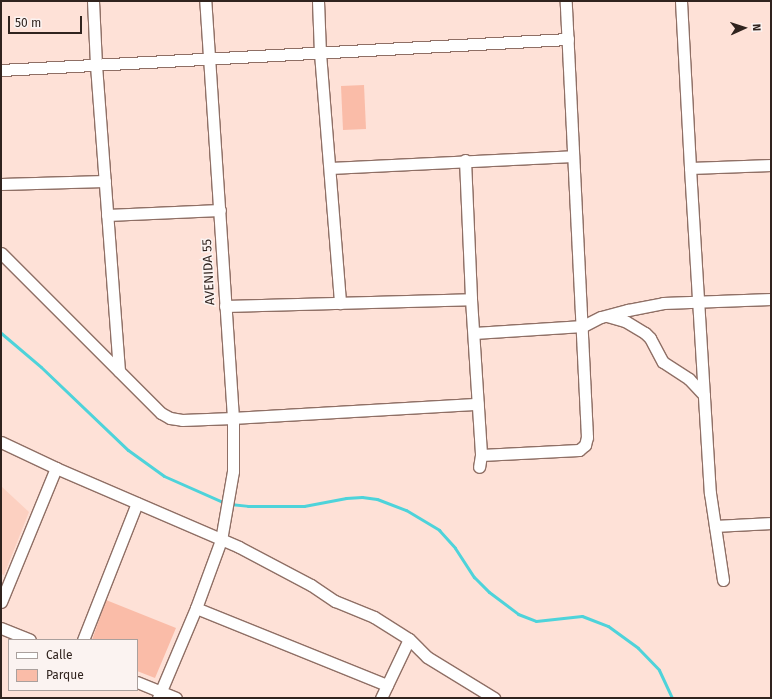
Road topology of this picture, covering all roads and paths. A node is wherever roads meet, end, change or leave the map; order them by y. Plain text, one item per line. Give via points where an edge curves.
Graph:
1 (93, 1) edge
2 (205, 1) edge
3 (318, 1) edge
4 (566, 1) edge
5 (681, 1) edge
6 (568, 39) junction
7 (320, 53) junction
8 (208, 58) junction
9 (96, 65) junction
10 (1, 70) edge
11 (572, 156) junction
12 (465, 160) junction
13 (771, 165) edge
14 (330, 168) junction
15 (690, 168) junction
16 (105, 181) junction
17 (1, 184) edge
18 (220, 210) junction
19 (107, 215) junction
20 (1, 253) edge
21 (771, 298) edge
22 (472, 299) junction
23 (698, 300) junction
24 (340, 302) junction
25 (225, 306) junction
26 (607, 316) junction
27 (583, 326) junction
28 (474, 333) junction
29 (119, 371) junction
30 (704, 395) junction
31 (478, 404) junction
32 (233, 418) junction
33 (1, 442) edge
34 (481, 455) junction
35 (479, 467) dead end
36 (56, 468) junction
37 (137, 503) junction
38 (771, 523) edge
39 (715, 526) junction
40 (221, 540) junction
41 (723, 580) dead end
42 (4, 586) edge
43 (1, 602) edge
44 (196, 608) junction
45 (1, 628) edge
46 (28, 639) edge
47 (83, 639) edge
48 (409, 639) junction
49 (138, 683) edge
50 (387, 685) junction
51 (160, 695) edge
52 (482, 695) edge
53 (176, 698) edge
54 (381, 698) edge
55 (494, 698) edge

1 - 9 street
2 - 8 street, AVENIDA 55
3 - 7 street
4 - 6 street
5 - 15 street
6 - 7 street
6 - 11 street
7 - 8 street
7 - 14 street
8 - 9 street
8 - 18 street, AVENIDA 55
9 - 10 street
9 - 16 street
11 - 12 street
11 - 27 street
12 - 14 street
12 - 22 street
13 - 15 street
14 - 24 street
15 - 23 street
16 - 17 street
16 - 19 street
18 - 19 street
18 - 25 street, AVENIDA 55
19 - 29 street
20 - 29 street
21 - 23 street
22 - 24 street
22 - 28 street
23 - 26 street via 663,303
23 - 30 street
24 - 25 street
25 - 32 street, AVENIDA 55
26 - 27 street
26 - 30 street via 625,321 645,333 663,362 689,379
27 - 28 street
27 - 34 street via 586,444 579,450
28 - 31 street
29 - 32 street via 161,413 170,418
30 - 39 street via 710,493
31 - 32 street
31 - 34 street
32 - 40 street, AVENIDA 55 via 233,477
33 - 36 street
34 - 35 street
36 - 37 street
36 - 42 street
37 - 40 street
37 - 47 street
38 - 39 street
39 - 41 street
40 - 44 street, AVENIDA 55
40 - 48 street via 335,601 374,617
42 - 43 street
44 - 50 street
44 - 51 street, AVENIDA 55
45 - 46 street
48 - 50 street
48 - 52 street via 426,657
49 - 51 street
50 - 54 street
51 - 53 street
52 - 55 street

